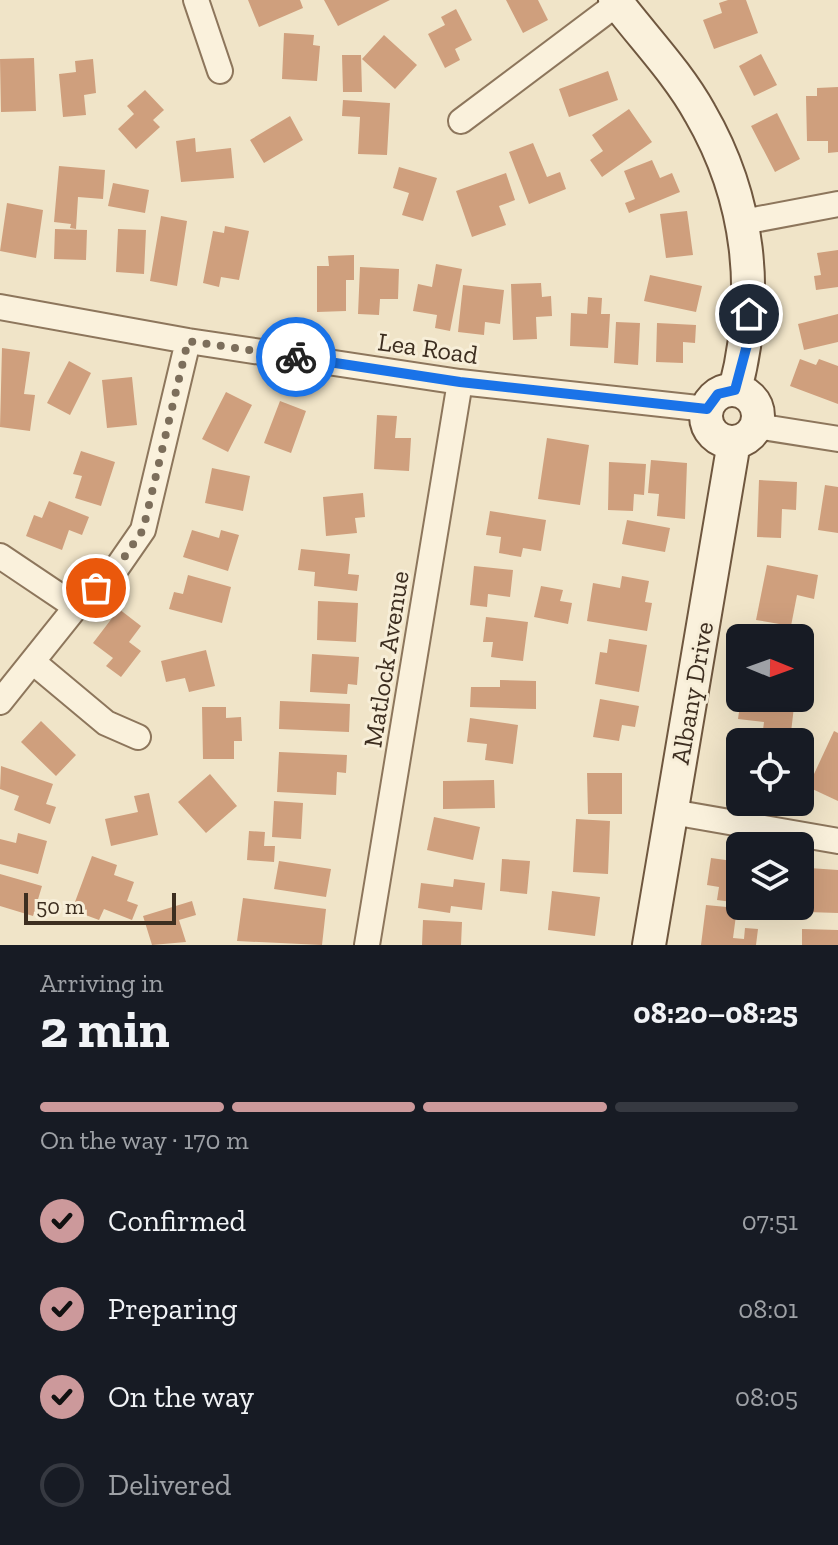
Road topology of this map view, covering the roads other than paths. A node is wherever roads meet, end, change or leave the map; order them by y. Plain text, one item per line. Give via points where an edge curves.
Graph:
1 (196, 0) edge
2 (617, 2) edge
3 (220, 71) dead end
4 (461, 121) dead end
5 (838, 204) edge
6 (743, 222) junction
7 (0, 307) edge
8 (188, 341) junction
9 (460, 382) junction
10 (735, 390) junction
11 (707, 409) junction
12 (745, 434) junction
13 (838, 439) edge
14 (0, 556) edge
15 (76, 607) junction
16 (33, 662) junction
17 (0, 702) edge
18 (138, 737) dead end
19 (672, 812) junction
20 (838, 841) edge
21 (367, 945) edge
22 (649, 945) edge

1 - 3 street
2 - 4 street
2 - 6 street via 700,111 726,166
5 - 6 street
6 - 10 street via 747,345
7 - 8 street, Lea Road
8 - 9 street, Lea Road
8 - 15 street via 143,530 116,569
9 - 11 street, Lea Road
9 - 21 street, Matlock Avenue
10 - 11 street via 718,394
10 - 12 street via 755,405
11 - 12 street via 711,431 725,441
12 - 13 street
12 - 19 street, Albany Drive
14 - 15 street
15 - 16 street
16 - 17 street
16 - 18 street via 106,723
19 - 20 street
19 - 22 street, Albany Drive

